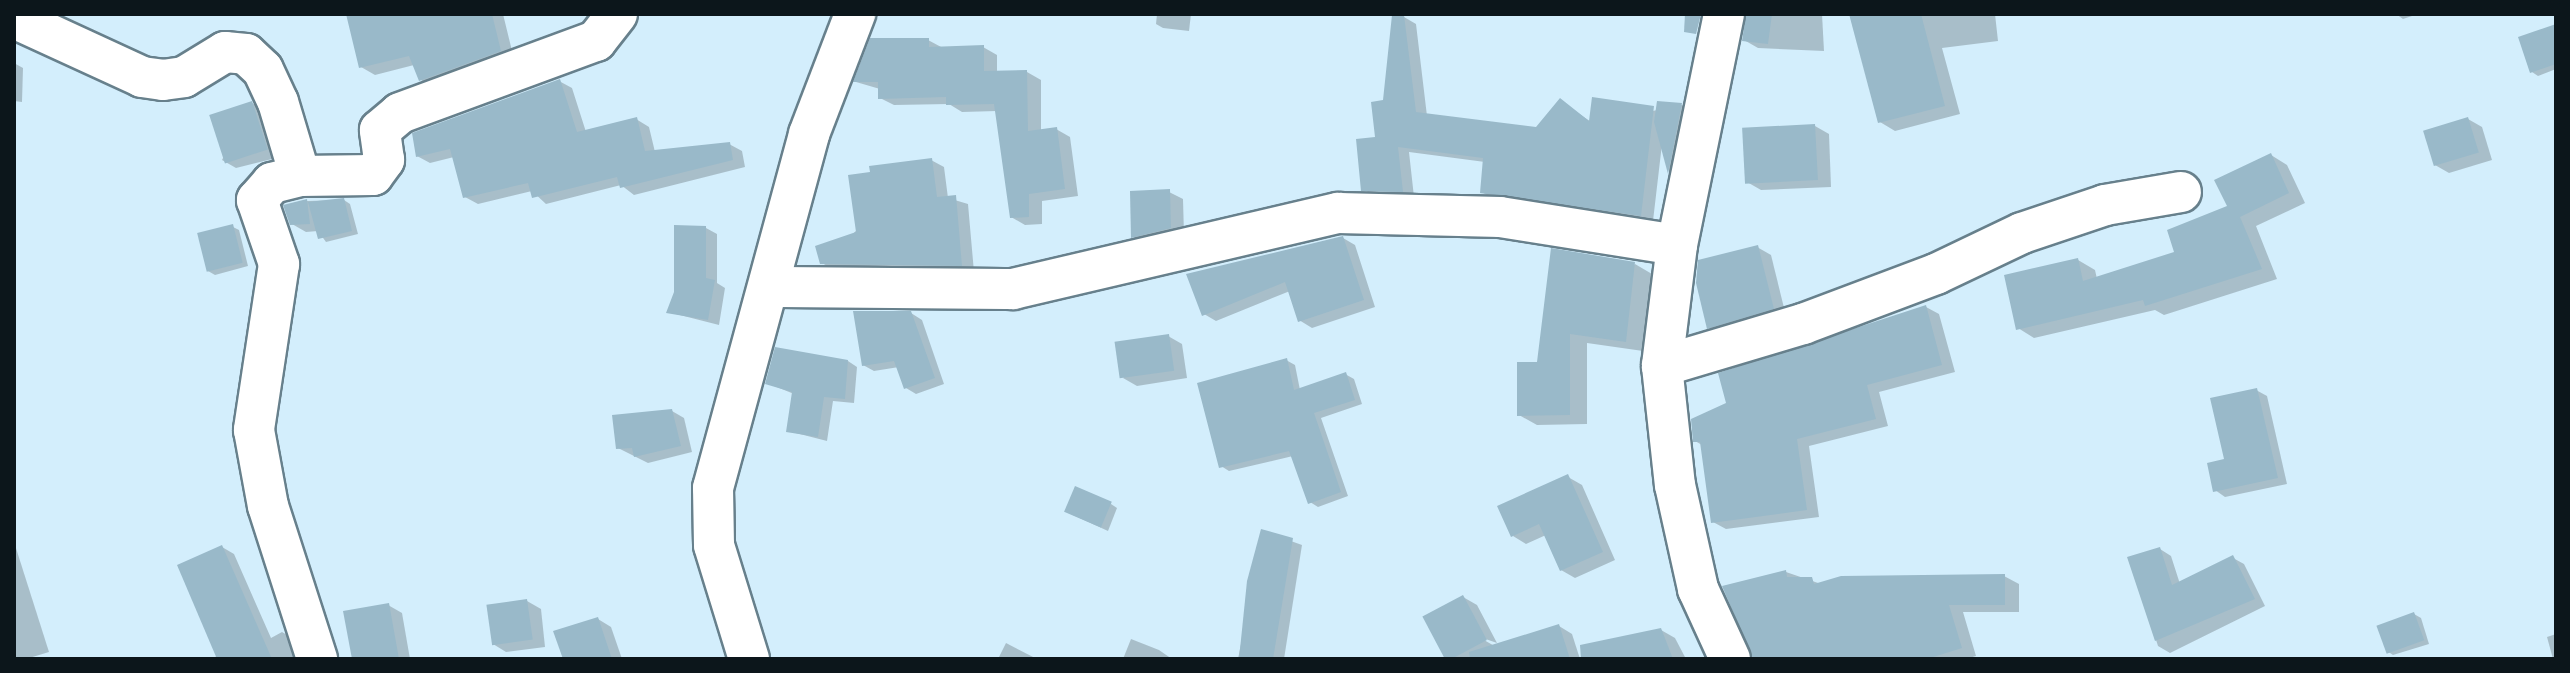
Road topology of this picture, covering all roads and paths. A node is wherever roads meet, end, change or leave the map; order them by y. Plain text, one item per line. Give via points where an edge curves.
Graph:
1 (617, 14) edge
2 (855, 14) edge
3 (1724, 14) edge
4 (14, 18) edge
5 (300, 176) junction
6 (2181, 192) dead end
7 (1677, 245) junction
8 (772, 287) junction
9 (1662, 366) junction
10 (317, 659) edge
11 (749, 659) edge
12 (1730, 659) edge

1 - 5 street via 596,41 400,113 380,130 384,160 373,175
2 - 8 street via 809,134
3 - 7 street
4 - 5 street via 142,77 184,77 225,52 246,54 263,70 278,102
5 - 10 street via 272,183 257,200 279,264 254,430 268,506
6 - 9 street via 2077,214 1803,324
7 - 8 street via 1500,217 1338,213 1013,289
7 - 9 street
8 - 11 street via 713,488 714,545
9 - 12 street via 1675,485 1698,589

